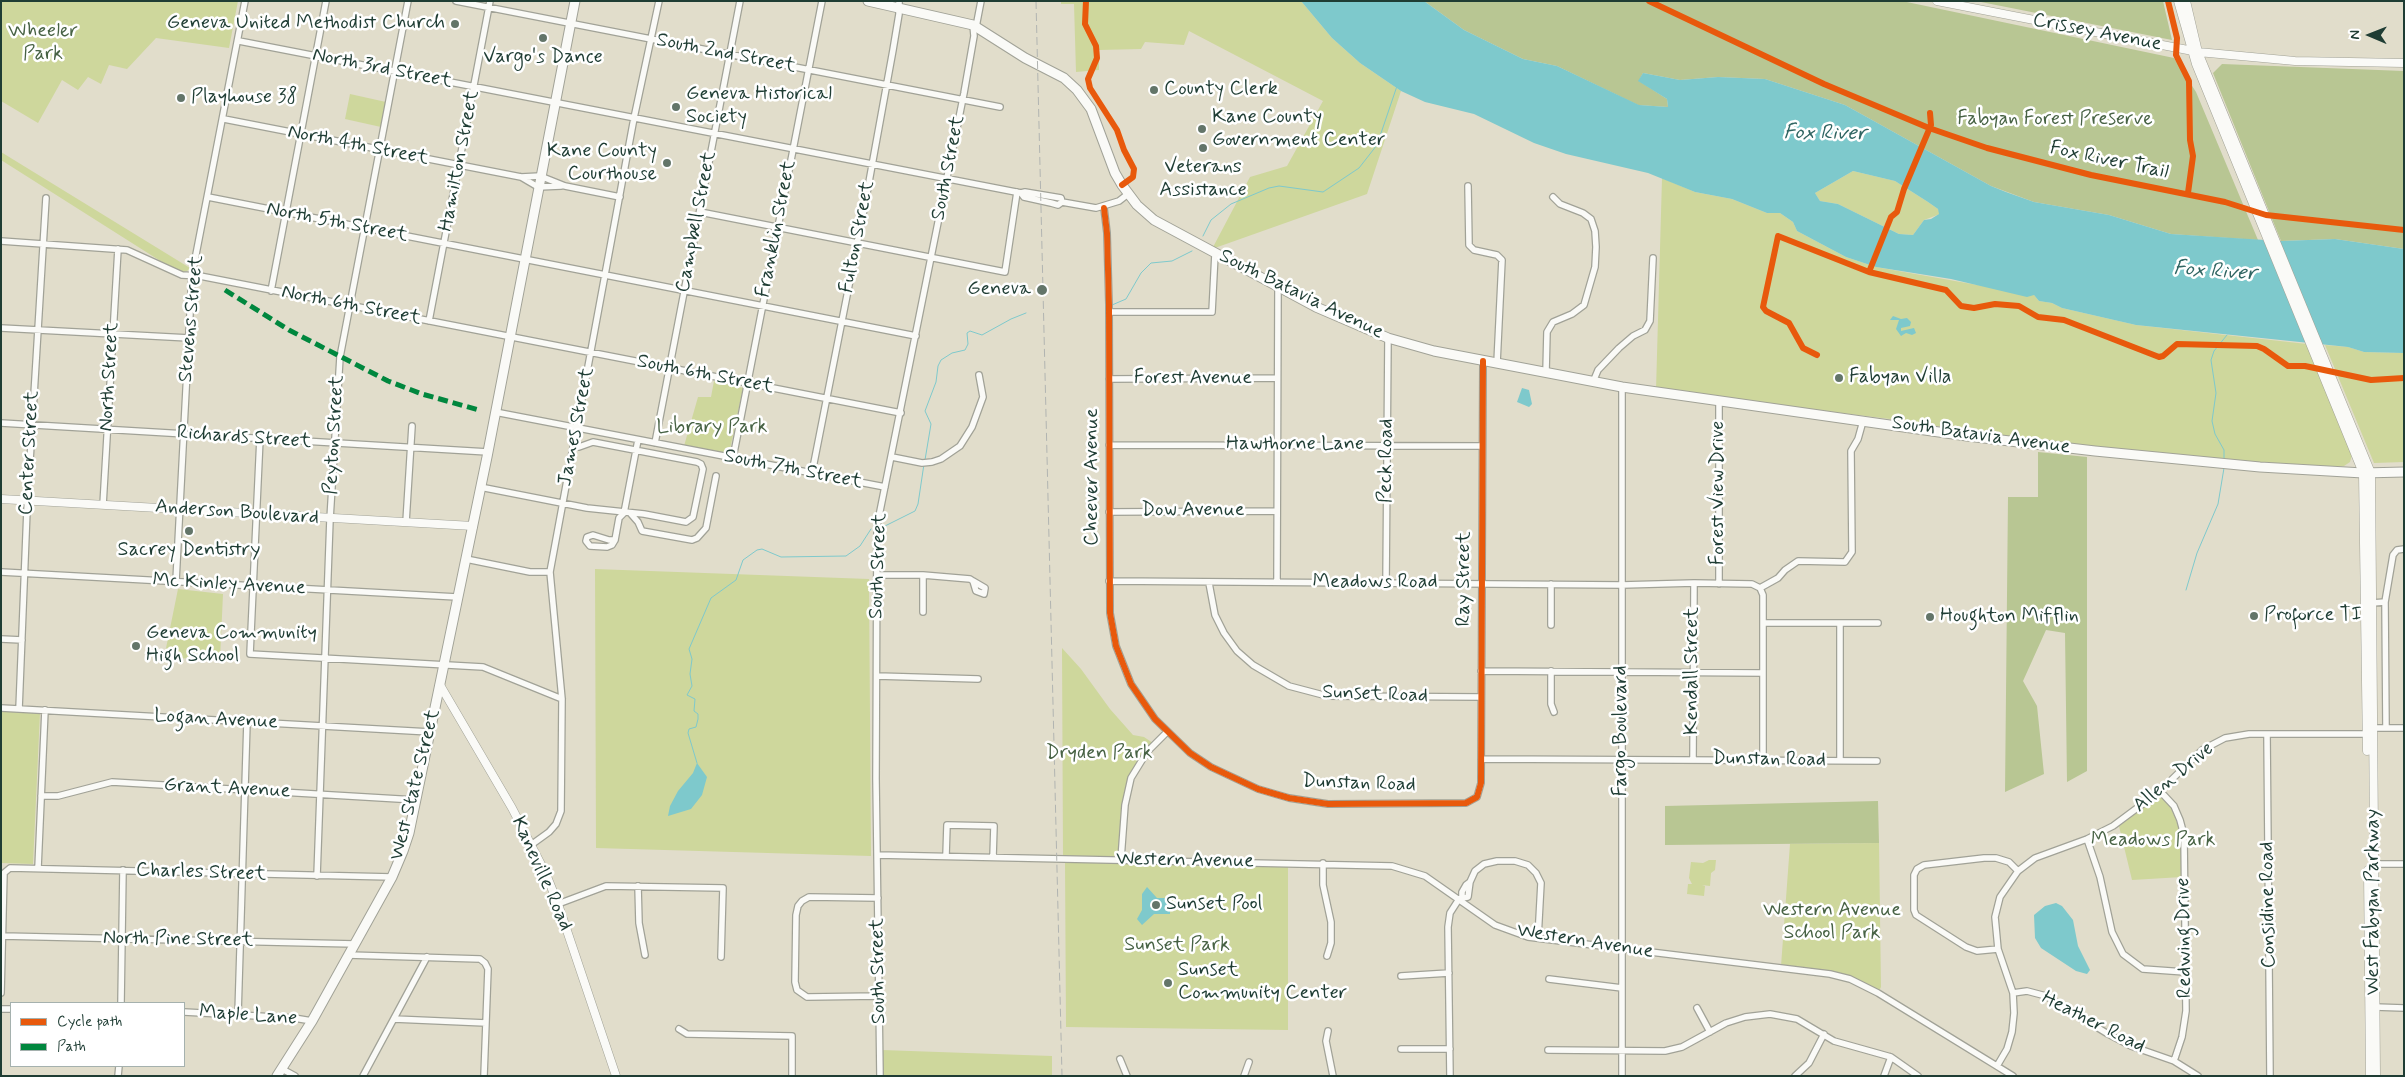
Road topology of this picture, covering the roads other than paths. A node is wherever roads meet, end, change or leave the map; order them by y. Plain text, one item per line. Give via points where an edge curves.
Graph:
1 (245, 1) edge
2 (326, 1) edge
3 (408, 1) edge
4 (456, 1) edge
5 (575, 1) edge
6 (659, 1) edge
7 (740, 1) edge
8 (822, 1) edge
9 (868, 1) edge
10 (981, 1) edge
11 (1937, 1) edge
12 (2178, 1) edge
13 (2186, 1) edge
14 (490, 4) edge
15 (899, 4) edge
16 (570, 24) junction
17 (976, 29) junction
18 (239, 40) junction
19 (652, 40) junction
20 (2195, 52) junction
21 (729, 55) junction
22 (316, 56) junction
23 (2404, 63) edge
24 (808, 70) junction
25 (395, 71) junction
26 (886, 85) junction
27 (474, 87) junction
28 (962, 100) junction
29 (555, 103) junction
30 (1000, 107) dead end
31 (634, 118) junction
32 (224, 119) junction
33 (714, 133) junction
34 (301, 135) junction
35 (792, 148) junction
36 (379, 150) junction
37 (872, 164) junction
38 (459, 166) junction
39 (540, 176) junction
40 (521, 177) junction
41 (947, 179) junction
42 (565, 186) junction
43 (1468, 186) dead end
44 (538, 187) junction
45 (1019, 193) junction
46 (1128, 194) junction
47 (208, 197) junction
48 (620, 197) junction
49 (46, 198) dead end
50 (1553, 198) dead end
51 (1104, 208) junction
52 (700, 212) junction
53 (286, 213) junction
54 (778, 228) junction
55 (364, 229) junction
56 (1, 241) edge
57 (857, 243) junction
58 (43, 244) junction
59 (444, 244) junction
60 (118, 249) junction
61 (1215, 254) junction
62 (931, 257) junction
63 (1652, 258) dead end
64 (524, 260) junction
65 (192, 275) junction
66 (606, 275) junction
67 (1278, 287) junction
68 (271, 291) junction
69 (684, 291) junction
70 (349, 306) junction
71 (763, 306) junction
72 (1109, 312) junction
73 (429, 322) junction
74 (842, 322) junction
75 (1, 328) edge
76 (38, 330) junction
77 (113, 334) junction
78 (509, 336) junction
79 (916, 336) junction
80 (189, 338) junction
81 (1388, 338) junction
82 (591, 352) junction
83 (1483, 361) junction
84 (1496, 363) junction
85 (669, 368) junction
86 (1546, 372) junction
87 (979, 375) dead end
88 (1277, 378) junction
89 (1109, 379) junction
90 (1593, 382) junction
91 (748, 383) junction
92 (1622, 387) junction
93 (827, 398) junction
94 (1719, 402) junction
95 (495, 412) junction
96 (901, 412) junction
97 (1863, 421) junction
98 (1, 423) edge
99 (32, 425) junction
100 (412, 426) dead end
101 (576, 428) junction
102 (107, 429) junction
103 (184, 434) junction
104 (260, 438) junction
105 (638, 440) junction
106 (655, 443) junction
107 (335, 444) junction
108 (1109, 445) junction
109 (1277, 445) junction
110 (1388, 445) junction
111 (1482, 446) junction
112 (410, 447) junction
113 (573, 447) junction
114 (636, 451) junction
115 (488, 452) junction
116 (892, 457) junction
117 (733, 458) junction
118 (2404, 472) edge
119 (812, 473) junction
120 (2367, 473) junction
121 (716, 476) dead end
122 (480, 487) junction
123 (885, 488) junction
124 (1, 499) edge
125 (27, 500) junction
126 (562, 502) junction
127 (103, 505) junction
128 (179, 509) junction
129 (1276, 511) junction
130 (1109, 512) junction
131 (624, 513) junction
132 (256, 514) junction
133 (631, 514) junction
134 (330, 519) junction
135 (406, 522) junction
136 (473, 526) junction
137 (615, 540) dead end
138 (2404, 549) edge
139 (466, 559) junction
140 (1, 572) edge
141 (550, 572) junction
142 (24, 573) junction
143 (877, 575) junction
144 (923, 575) junction
145 (176, 581) junction
146 (1109, 581) junction
147 (1277, 582) junction
148 (1209, 583) junction
149 (1481, 583) junction
150 (1694, 583) junction
151 (1386, 584) junction
152 (1551, 584) junction
153 (1719, 584) junction
154 (1622, 585) junction
155 (252, 586) junction
156 (985, 588) dead end
157 (1760, 588) junction
158 (328, 590) junction
159 (457, 597) junction
160 (2385, 602) junction
161 (2372, 604) junction
162 (924, 612) dead end
163 (1840, 623) junction
164 (1878, 623) dead end
165 (1763, 624) junction
166 (1551, 625) dead end
167 (1, 639) edge
168 (22, 640) junction
169 (324, 658) junction
170 (444, 665) junction
171 (1481, 671) junction
172 (1551, 671) junction
173 (1621, 671) junction
174 (1693, 672) junction
175 (1763, 673) junction
176 (877, 676) junction
177 (978, 678) dead end
178 (440, 685) junction
179 (1481, 697) junction
180 (562, 699) junction
181 (1, 708) edge
182 (19, 709) junction
183 (45, 710) junction
184 (1554, 712) dead end
185 (247, 722) junction
186 (322, 726) junction
187 (2386, 728) junction
188 (2404, 728) edge
189 (430, 732) junction
190 (1167, 732) junction
191 (2370, 732) junction
192 (2267, 734) junction
193 (1622, 759) junction
194 (1693, 759) junction
195 (1481, 760) junction
196 (1764, 760) junction
197 (1840, 761) junction
198 (1877, 761) dead end
199 (244, 790) junction
200 (2160, 791) junction
201 (320, 794) junction
202 (41, 796) junction
203 (1477, 796) joint
204 (416, 800) junction
205 (2087, 839) junction
206 (531, 844) junction
207 (877, 855) junction
208 (946, 856) junction
209 (994, 857) junction
210 (1121, 859) junction
211 (1323, 863) junction
212 (2373, 864) junction
213 (2404, 864) edge
214 (38, 868) junction
215 (123, 870) junction
216 (2018, 871) junction
217 (241, 874) junction
218 (317, 876) junction
219 (392, 877) junction
220 (1470, 882) dead end
221 (638, 886) junction
222 (878, 898) junction
223 (1459, 899) junction
224 (558, 904) junction
225 (2, 936) edge
226 (122, 938) junction
227 (1538, 938) junction
228 (240, 940) junction
229 (355, 944) junction
230 (1622, 949) junction
231 (1998, 950) junction
232 (348, 955) junction
233 (644, 955) dead end
234 (1327, 956) dead end
235 (426, 957) junction
236 (721, 957) dead end
237 (2185, 972) junction
238 (1449, 973) junction
239 (1401, 976) dead end
240 (1549, 979) dead end
241 (1622, 988) junction
242 (1, 993) edge
243 (2013, 993) junction
244 (879, 996) junction
245 (121, 1002) edge
246 (2375, 1007) junction
247 (1697, 1008) dead end
248 (2404, 1008) edge
249 (185, 1012) edge
250 (238, 1014) junction
251 (394, 1019) junction
252 (312, 1021) junction
253 (486, 1023) junction
254 (679, 1029) dead end
255 (1328, 1031) dead end
256 (1710, 1032) junction
257 (1824, 1034) junction
258 (1401, 1049) dead end
259 (1450, 1050) junction
260 (1548, 1050) dead end
261 (1623, 1052) junction
262 (1891, 1057) junction
263 (1120, 1059) dead end
264 (2174, 1061) junction
265 (1249, 1062) dead end
266 (1997, 1066) junction
267 (280, 1072) edge
268 (2196, 1075) edge
269 (295, 1076) edge
270 (363, 1076) edge
271 (484, 1076) edge
272 (616, 1076) edge
273 (792, 1076) edge
274 (880, 1076) edge
275 (1127, 1076) edge
276 (1244, 1076) edge
277 (1333, 1076) edge
278 (1450, 1076) edge
279 (1622, 1076) edge
280 (1794, 1076) edge
281 (1884, 1076) edge
282 (1918, 1076) edge
283 (2013, 1076) edge
284 (2270, 1076) edge
285 (2370, 1076) edge
286 (2376, 1076) edge

1 - 18 street, Stevens Street
2 - 22 street
3 - 25 street, Peyton Street
4 - 14 street, South 2nd Street
5 - 16 main road, West State Street
6 - 19 street, James Street
7 - 21 street, Campbell Street
8 - 24 street, Franklin Street
9 - 15 main road
10 - 17 street, South Street
11 - 20 main road, Crissey Avenue
12 - 20 main road
13 - 20 main road
14 - 16 street, South 2nd Street
14 - 27 street, Hamilton Street
15 - 17 main road
15 - 26 street, Fulton Street
16 - 19 street, South 2nd Street
16 - 29 main road, West State Street
17 - 28 street, South Street
17 - 46 main road, South Batavia Avenue via 1073,86 1091,109 1115,173
18 - 22 street, North 3rd Street
18 - 32 street, Stevens Street
19 - 21 street, South 2nd Street
19 - 31 street, James Street
20 - 23 main road, Crissey Avenue via 2295,61
20 - 120 main road
21 - 24 street, South 2nd Street
21 - 33 street, Campbell Street
22 - 25 street, North 3rd Street
22 - 34 street
24 - 26 street, South 2nd Street
24 - 35 street, Franklin Street
25 - 27 street, North 3rd Street
25 - 36 street, Peyton Street
26 - 28 street, South 2nd Street
26 - 37 street, Fulton Street
27 - 29 street, North 3rd Street
27 - 38 street, Hamilton Street
28 - 30 street, South 2nd Street
28 - 41 street, South Street
29 - 31 street, North 3rd Street
29 - 39 main road, West State Street
31 - 33 street, North 3rd Street
31 - 48 street, James Street
32 - 34 street, North 4th Street
32 - 47 street, Stevens Street
33 - 35 street, North 3rd Street
33 - 52 street, Campbell Street
34 - 36 street, North 4th Street
34 - 53 street
35 - 37 street, North 3rd Street
35 - 54 street, Franklin Street
36 - 38 street, North 4th Street
36 - 55 street, Peyton Street
37 - 41 street, North 3rd Street
37 - 57 street, Fulton Street
38 - 40 street, North 4th Street
38 - 59 street, Hamilton Street
39 - 40 street, North 4th Street
39 - 42 street
39 - 44 main road, West State Street
40 - 44 street, North 4th Street
41 - 45 street, North 3rd Street
41 - 62 street, South Street
42 - 44 street
42 - 48 street
43 - 84 street via 1470,246 1497,255 1502,260
44 - 64 main road, West State Street
45 - 51 street, North 3rd Street via 1058,205 1062,202
45 - 62 street via 1005,272
46 - 51 street
46 - 61 main road, South Batavia Avenue via 1154,220
47 - 53 street, North 5th Street
47 - 65 street, Stevens Street
48 - 66 street, James Street
49 - 58 street, Center Street
50 - 86 street via 1591,219 1596,247 1595,267 1584,304 1572,314 1553,322 1547,332
51 - 72 street, Cheever Avenue
52 - 54 street
52 - 69 street, Campbell Street
53 - 55 street, North 5th Street
53 - 68 street
54 - 57 street
54 - 71 street, Franklin Street
55 - 59 street, North 5th Street
55 - 70 street, Peyton Street
56 - 58 street, North 6th Street
57 - 62 street
57 - 74 street, Fulton Street
58 - 60 street, North 6th Street
58 - 76 street, Center Street
59 - 64 street, North 5th Street
59 - 73 street, Hamilton Street
60 - 65 street, North 6th Street via 179,274
60 - 77 street, North Street
61 - 67 main road, South Batavia Avenue
61 - 72 street via 1212,312
62 - 79 street, South Street
63 - 90 street via 1650,321 1645,330 1633,336 1598,370
64 - 66 street, North 5th Street
64 - 78 main road, West State Street
65 - 68 street, North 6th Street
65 - 80 street, Stevens Street
66 - 69 street, North 5th Street
66 - 82 street, James Street
67 - 81 main road, South Batavia Avenue
67 - 88 street
68 - 70 street, North 6th Street
69 - 71 street, North 5th Street
69 - 85 street, Campbell Street
70 - 73 street, North 6th Street
70 - 107 street, Peyton Street via 340,358
71 - 74 street, North 5th Street
71 - 91 street, Franklin Street
72 - 89 street, Cheever Avenue
73 - 78 street, North 6th Street
74 - 79 street, North 5th Street
74 - 93 street, Fulton Street
75 - 76 street
76 - 77 street
76 - 99 street, Center Street
77 - 80 street
77 - 102 street, North Street
78 - 82 street, South 6th Street
78 - 95 main road, West State Street
79 - 96 street, South Street
80 - 103 street, Stevens Street
81 - 83 main road, South Batavia Avenue
81 - 110 street, Peck Road
82 - 85 street, South 6th Street
82 - 101 street, James Street
83 - 84 main road, South Batavia Avenue
83 - 111 street, Ray Street
84 - 86 main road, South Batavia Avenue
85 - 91 street, South 6th Street
85 - 106 street, Campbell Street
86 - 90 main road, South Batavia Avenue
87 - 116 street via 983,397 972,427 960,446 937,461 922,463
88 - 89 street, Forest Avenue
88 - 109 street
89 - 108 street, Cheever Avenue
90 - 92 main road, South Batavia Avenue
91 - 93 street, South 6th Street
91 - 117 street, Franklin Street
92 - 94 main road, South Batavia Avenue
92 - 154 street, Fargo Boulevard
93 - 96 street, South 6th Street
93 - 119 street, Fulton Street
94 - 97 main road, South Batavia Avenue
94 - 153 street, Forest View Drive
95 - 101 street, South 7th Street
95 - 115 main road, West State Street
96 - 116 street, South Street
97 - 120 main road, South Batavia Avenue via 2094,451 2224,464
97 - 157 street via 1851,451 1852,552 1845,562 1798,561
98 - 99 street, Richards Street
99 - 102 street, Richards Street
99 - 125 street, Center Street
100 - 112 street
101 - 105 street, South 7th Street
101 - 113 street, James Street
102 - 103 street, Richards Street
102 - 127 street, North Street
103 - 104 street, Richards Street
103 - 128 street, Stevens Street
104 - 107 street, Richards Street
104 - 132 street
105 - 106 street, South 7th Street
105 - 114 street
106 - 117 street, South 7th Street
107 - 112 street, Richards Street
107 - 134 street, Peyton Street
108 - 109 street, Hawthorne Lane
108 - 130 street, Cheever Avenue
109 - 110 street, Hawthorne Lane
109 - 129 street
110 - 111 street, Hawthorne Lane
110 - 151 street, Peck Road
111 - 149 street, Ray Street
112 - 115 street, Richards Street
112 - 135 street
113 - 114 street via 593,442
113 - 126 street, James Street
114 - 131 street
114 - 133 street via 698,462 702,470 690,521
115 - 122 main road, West State Street
116 - 123 street, South Street
117 - 119 street, South 7th Street
118 - 120 main road, South Batavia Avenue
119 - 123 street, South 7th Street
120 - 161 main road
120 - 191 main road
121 - 133 street via 706,528 697,538 692,540 642,531
122 - 126 street
122 - 136 main road, West State Street
123 - 143 street, South Street via 877,526
124 - 125 main road, Anderson Boulevard
125 - 127 main road, Anderson Boulevard
125 - 142 street, Center Street
126 - 131 street
126 - 141 street, James Street
127 - 128 main road, Anderson Boulevard
128 - 132 main road, Anderson Boulevard
128 - 145 street, Stevens Street
129 - 130 street, Dow Avenue
129 - 147 street
130 - 146 street, Cheever Avenue
131 - 133 street
131 - 137 street via 619,518
132 - 134 main road, Anderson Boulevard
132 - 155 street
134 - 135 main road, Anderson Boulevard
134 - 158 street, Peyton Street
135 - 136 main road, Anderson Boulevard
136 - 139 main road, West State Street
138 - 160 street via 2393,555
139 - 141 street via 530,572
139 - 159 main road, West State Street
140 - 142 street, Mc Kinley Avenue
141 - 180 street, James Street
142 - 145 street, Mc Kinley Avenue
142 - 168 street, Center Street
143 - 144 street
143 - 176 street, South Street
144 - 156 street via 973,581
144 - 162 street
145 - 155 street, Mc Kinley Avenue
146 - 148 street, Meadows Road
146 - 190 street, Cheever Avenue via 1112,630 1122,665 1141,701
147 - 148 street, Meadows Road
147 - 151 street, Meadows Road
148 - 179 street, Sunset Road via 1216,616 1237,651 1288,686 1327,696
149 - 151 street, Meadows Road
149 - 152 street, Meadows Road
149 - 171 street, Ray Street
150 - 153 street, Meadows Road
150 - 154 street, Meadows Road
150 - 174 street, Kendall Street
152 - 154 street, Meadows Road
152 - 166 street
153 - 157 street, Meadows Road via 1752,584
154 - 173 street, Fargo Boulevard
155 - 158 street, Mc Kinley Avenue
155 - 169 street via 250,654
157 - 165 street
158 - 159 street, Mc Kinley Avenue
158 - 169 street, Peyton Street
159 - 170 main road, West State Street
160 - 161 street
160 - 187 street
161 - 191 main road
163 - 164 street
163 - 165 street
163 - 197 street
165 - 175 street
167 - 168 street
168 - 182 street, Center Street
169 - 170 street
169 - 186 street, Peyton Street
170 - 178 main road, West State Street
170 - 180 street via 483,667
171 - 172 street
171 - 179 street, Ray Street
172 - 173 street
172 - 184 street
173 - 174 street
173 - 193 street, Fargo Boulevard
174 - 175 street
174 - 194 street, Kendall Street
175 - 196 street
176 - 177 street
176 - 207 street, South Street
178 - 189 main road, West State Street
178 - 206 main road, Kaneville Road
179 - 195 street, Ray Street
180 - 206 street, James Street via 561,811 549,832
181 - 182 street, Logan Avenue
182 - 183 street, Logan Avenue
183 - 185 street, Logan Avenue
183 - 202 street
185 - 186 street, Logan Avenue
185 - 199 street
186 - 189 street, Logan Avenue
186 - 201 street, Peyton Street
187 - 188 street, Allen Drive
187 - 191 street, Allen Drive
189 - 204 main road, West State Street
190 - 203 street, Dunstan Road via 1211,767 1289,798 1328,804 1466,803
190 - 210 street via 1147,752 1131,778 1124,805
191 - 192 street, Allen Drive
191 - 212 main road, West Fabyan Parkway
191 - 285 main road, West Fabyan Parkway
192 - 200 street, Allen Drive via 2236,736 2214,743 2193,758
192 - 284 street, Considine Road
193 - 194 street, Dunstan Road
193 - 195 street, Dunstan Road
193 - 230 street, Fargo Boulevard
194 - 196 street, Dunstan Road
195 - 203 street, Ray Street via 1481,783
196 - 197 street, Dunstan Road
197 - 198 street, Dunstan Road
199 - 201 street, Grant Avenue
199 - 202 street, Grant Avenue via 112,782 58,796
199 - 217 street
200 - 205 street, Allen Drive via 2113,826
200 - 237 street, Redwing Drive via 2174,806 2184,835
201 - 204 street, Grant Avenue
201 - 218 street, Peyton Street
202 - 214 street
204 - 219 main road, West State Street via 404,852
205 - 216 street, Allen Drive via 2035,858
205 - 237 street via 2100,877 2112,932 2123,954 2143,969
206 - 224 main road, Kaneville Road
207 - 208 street, Western Avenue
207 - 222 street, South Street
208 - 209 street, Western Avenue
208 - 209 street via 947,825 975,825 994,826
209 - 210 street, Western Avenue
210 - 211 street, Western Avenue
211 - 223 street, Western Avenue via 1382,865 1411,871 1440,885
211 - 234 street via 1323,885 1331,922
212 - 213 street
212 - 246 main road, West Fabyan Parkway
214 - 215 street, Charles Street
214 - 225 street, Charles Street via 10,868 4,873
215 - 217 street, Charles Street
215 - 226 street
216 - 231 street, Allen Drive via 2000,898 1995,917
216 - 231 street via 2008,862 1984,858 1924,865 1917,868 1914,875 1916,915 1966,947 1977,951
217 - 218 street, Charles Street
217 - 228 street
218 - 219 street, Charles Street
219 - 229 main road, West State Street
220 - 227 street via 1475,871 1484,864 1515,861 1528,865 1541,883
221 - 224 street via 606,886
221 - 233 street
221 - 236 street via 723,888
222 - 244 street, South Street
222 - 244 street via 809,897 802,900 796,915 795,982 797,990 807,996
223 - 227 street, Western Avenue via 1495,925
223 - 238 street via 1450,913 1448,927
224 - 272 main road, Kaneville Road
225 - 226 street, North Pine Street
225 - 242 street
226 - 228 street, North Pine Street
226 - 245 street
227 - 230 street, Western Avenue
228 - 229 street, North Pine Street
228 - 250 street
229 - 232 main road, West State Street
230 - 241 street, Fargo Boulevard
230 - 266 street, Western Avenue via 1830,974 1850,980 1878,993
231 - 243 street, Allen Drive
232 - 235 street
232 - 252 main road, West State Street
235 - 251 street
235 - 253 street via 485,963 488,969
237 - 264 street, Redwing Drive via 2185,1024
238 - 239 street
238 - 259 street
240 - 241 street
241 - 261 street, Fargo Boulevard
243 - 264 street, Heather Road via 2046,996 2131,1046
243 - 266 street, Allen Drive via 2012,1032 2007,1050
244 - 274 street, South Street
246 - 248 street
246 - 286 main road, West Fabyan Parkway
247 - 256 street
249 - 250 street, Maple Lane
250 - 252 street, Maple Lane
251 - 253 street
251 - 270 street
252 - 267 main road, West State Street
253 - 271 street
254 - 273 street via 688,1034 791,1036
255 - 277 street via 1326,1041
256 - 257 street via 1745,1017 1770,1014 1797,1019
256 - 261 street via 1682,1047 1665,1051
257 - 262 street via 1846,1046
257 - 280 street via 1809,1063
258 - 259 street
259 - 278 street
260 - 261 street
261 - 279 street, Fargo Boulevard
262 - 281 street
262 - 282 street
263 - 275 street
264 - 268 street, Heather Road
265 - 276 street
266 - 283 street, Western Avenue
267 - 269 street

